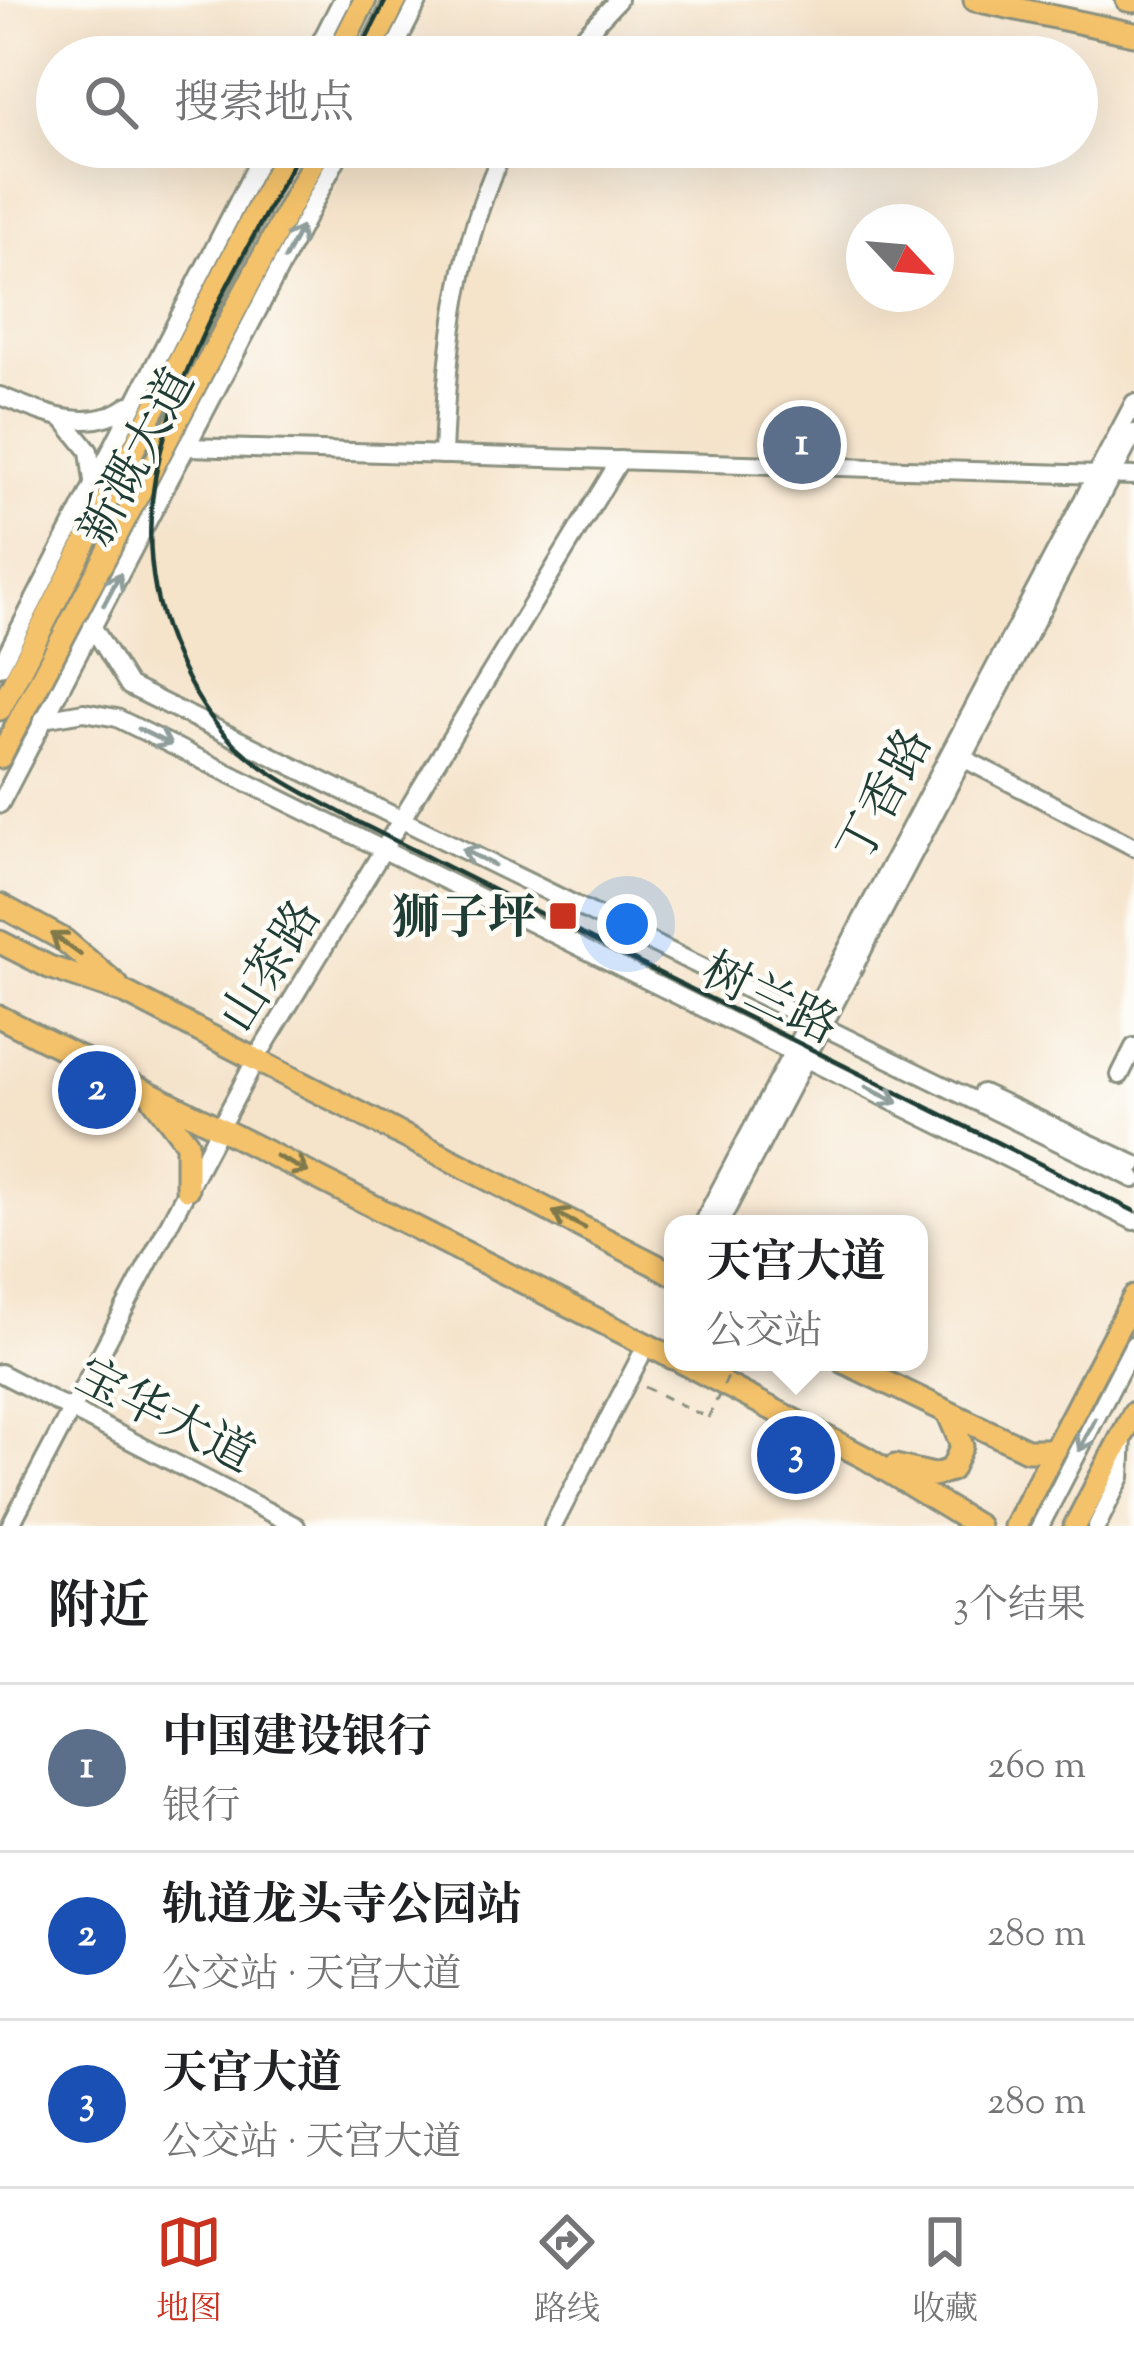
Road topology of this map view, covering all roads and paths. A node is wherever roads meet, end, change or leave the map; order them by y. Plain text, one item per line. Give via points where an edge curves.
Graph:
1 (342, 0) edge
2 (365, 0) edge
3 (396, 0) edge
4 (406, 0) edge
5 (419, 0) edge
6 (618, 0) edge
7 (975, 0) edge
8 (407, 23) junction
9 (1133, 34) edge
10 (324, 36) edge
11 (347, 36) edge
12 (378, 36) edge
13 (400, 36) edge
14 (583, 36) edge
15 (255, 168) edge
16 (278, 168) edge
17 (310, 168) edge
18 (332, 168) edge
19 (496, 168) edge
20 (0, 396) edge
21 (135, 400) junction
22 (1134, 403) edge
23 (63, 419) junction
24 (1134, 433) edge
25 (188, 447) junction
26 (443, 455) junction
27 (620, 460) junction
28 (1104, 475) junction
29 (1134, 476) edge
30 (93, 483) junction
31 (92, 626) junction
32 (0, 667) edge
33 (0, 710) edge
34 (43, 719) junction
35 (0, 757) edge
36 (963, 758) junction
37 (0, 804) edge
38 (404, 821) junction
39 (1134, 847) edge
40 (386, 851) junction
41 (0, 905) edge
42 (0, 942) edge
43 (126, 993) junction
44 (0, 1017) edge
45 (816, 1024) junction
46 (1134, 1047) edge
47 (800, 1054) junction
48 (256, 1059) junction
49 (66, 1069) dead end
50 (914, 1069) junction
51 (49, 1074) dead end
52 (1120, 1075) dead end
53 (141, 1088) junction
54 (220, 1127) junction
55 (1134, 1165) edge
56 (1134, 1179) edge
57 (187, 1189) junction
58 (707, 1215) edge
59 (723, 1215) edge
60 (1134, 1220) edge
61 (664, 1269) edge
62 (1134, 1297) edge
63 (1134, 1343) edge
64 (647, 1344) junction
65 (664, 1353) edge
66 (699, 1371) edge
67 (731, 1371) edge
68 (861, 1371) edge
69 (0, 1373) edge
70 (629, 1379) junction
71 (71, 1408) junction
72 (1076, 1409) junction
73 (950, 1417) junction
74 (1129, 1423) edge
75 (1055, 1450) junction
76 (866, 1458) junction
77 (10, 1526) edge
78 (296, 1526) edge
79 (553, 1526) edge
80 (978, 1526) edge
81 (1015, 1526) edge
82 (1040, 1526) edge
83 (1075, 1526) edge
84 (1097, 1526) edge

1 - 10 street
2 - 11 main road
3 - 12 main road
4 - 8 street
5 - 8 street
6 - 14 street
7 - 9 main road
8 - 13 street
15 - 21 street, 新溉大道
16 - 33 main road, 新溉大道
17 - 35 main road, 新溉大道
25 -> 18 street, 新溉大道
19 - 26 street via 455,292
20 - 23 street
21 - 23 street via 104,418
21 - 30 street, 新溉大道
22 - 28 street, 丁香路
23 - 30 street via 89,451
24 - 28 street, 丁香路
25 - 26 street
31 -> 25 street, 新溉大道
26 - 27 street
27 - 28 street
27 - 38 street, 山茶路
28 - 29 street
28 - 36 street, 丁香路
28 - 45 street, 丁香路
30 - 32 street, 新溉大道
31 - 34 street, 新溉大道
31 - 38 street via 129,686
34 - 37 street, 新溉大道
34 -> 40 street, 树兰路 via 84,712 117,718
36 - 39 street
36 - 45 street, 丁香路
38 - 40 street, 山茶路
45 -> 38 street
40 - 47 street, 树兰路
40 - 48 street, 山茶路
43 -> 41 main road via 64,940
42 - 43 main road
43 - 48 main road
44 - 53 main road
45 - 47 street, 丁香路
45 - 50 street
46 - 52 street
47 - 58 street, 丁香路
47 - 59 street, 丁香路
47 -> 60 street, 树兰路
48 - 54 street, 山茶路
61 -> 48 main road
49 - 51 path via 60,1079
50 - 55 street via 1001,1100
50 - 56 street
53 - 54 main road
53 - 57 main road via 183,1135
54 - 57 street, 山茶路
54 -> 64 main road
57 - 71 street, 山茶路
62 - 72 main road
63 - 72 street
63 -> 82 street
64 - 65 main road
64 - 70 street
66 - 76 main road
67 - 70 path, bridge via 708,1418
68 - 73 main road
69 - 71 street, 宝华大道
70 - 79 street
71 - 77 street, 山茶路
71 - 78 street, 宝华大道
72 - 75 main road
73 - 75 main road via 1027,1450
73 - 76 main road via 962,1446 951,1470 924,1474
74 - 83 main road
74 - 84 street via 1121,1477
75 - 81 main road
76 - 80 main road

